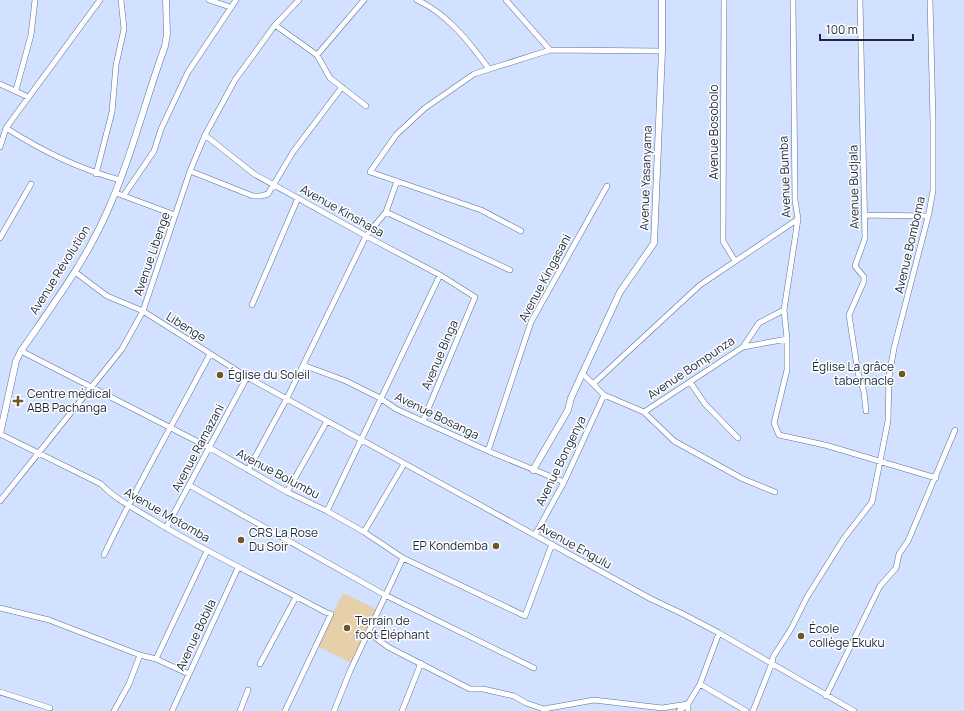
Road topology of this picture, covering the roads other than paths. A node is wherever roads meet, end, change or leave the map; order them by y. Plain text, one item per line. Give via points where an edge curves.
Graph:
1 (35, 0) edge
2 (100, 0) edge
3 (122, 0) edge
4 (166, 0) edge
5 (209, 0) edge
6 (236, 0) edge
7 (299, 0) edge
8 (364, 0) edge
9 (417, 0) edge
10 (506, 0) edge
11 (662, 0) edge
12 (724, 0) edge
13 (792, 0) edge
14 (860, 0) edge
15 (930, 0) edge
16 (230, 8) junction
17 (275, 25) junction
18 (550, 50) junction
19 (662, 51) junction
20 (317, 55) junction
21 (489, 69) junction
22 (0, 84) edge
23 (342, 87) junction
24 (16, 90) junction
25 (28, 97) junction
26 (366, 106) dead end
27 (6, 128) junction
28 (205, 135) junction
29 (0, 147) edge
30 (190, 171) junction
31 (96, 174) junction
32 (120, 180) junction
33 (397, 181) junction
34 (31, 184) dead end
35 (275, 185) junction
36 (607, 186) dead end
37 (116, 193) junction
38 (124, 195) junction
39 (298, 198) junction
40 (386, 212) junction
41 (175, 215) junction
42 (864, 215) junction
43 (928, 216) junction
44 (798, 219) junction
45 (521, 231) dead end
46 (366, 236) junction
47 (0, 238) edge
48 (735, 261) junction
49 (510, 270) dead end
50 (75, 272) junction
51 (440, 275) junction
52 (475, 297) joint
53 (252, 305) dead end
54 (784, 310) junction
55 (143, 311) junction
56 (787, 339) junction
57 (743, 347) junction
58 (21, 351) junction
59 (210, 354) junction
60 (303, 365) junction
61 (582, 373) junction
62 (247, 377) junction
63 (690, 382) junction
64 (593, 384) junction
65 (93, 388) junction
66 (604, 395) junction
67 (287, 398) junction
68 (380, 398) junction
69 (866, 411) dead end
70 (644, 412) junction
71 (327, 421) junction
72 (423, 421) junction
73 (171, 428) junction
74 (955, 430) dead end
75 (0, 434) edge
76 (738, 438) dead end
77 (361, 439) junction
78 (210, 448) junction
79 (488, 452) junction
80 (38, 454) junction
81 (880, 462) junction
82 (404, 464) junction
83 (248, 470) junction
84 (533, 470) junction
85 (936, 478) junction
86 (564, 482) junction
87 (189, 485) junction
88 (287, 492) junction
89 (775, 492) dead end
90 (0, 500) edge
91 (128, 504) junction
92 (327, 511) junction
93 (166, 528) junction
94 (364, 532) junction
95 (535, 535) junction
96 (552, 544) junction
97 (207, 551) junction
98 (104, 555) dead end
99 (402, 558) junction
100 (238, 568) junction
101 (385, 595) junction
102 (296, 597) junction
103 (0, 608) edge
104 (368, 632) junction
105 (719, 633) junction
106 (140, 655) junction
107 (156, 659) junction
108 (421, 663) junction
109 (772, 663) junction
110 (260, 664) dead end
111 (534, 668) dead end
112 (189, 674) junction
113 (700, 684) junction
114 (248, 690) dead end
115 (0, 692) edge
116 (826, 696) junction
117 (688, 704) junction
118 (50, 708) dead end
119 (114, 711) edge
120 (172, 711) edge
121 (240, 711) edge
122 (285, 711) edge
123 (334, 711) edge
124 (402, 711) edge
125 (679, 711) edge
126 (688, 711) edge
127 (746, 711) edge
128 (753, 711) edge
129 (854, 711) edge

1 - 24 street via 31,35
2 - 25 street
3 - 31 street via 124,29 116,65 112,112
4 - 32 street, Avenue Révolution via 165,46
5 - 16 street
6 - 16 street
7 - 17 street, Avenue Libenge
8 - 20 street
9 - 21 street via 431,6 467,39
10 - 18 street
11 - 19 street, Avenue Yasanyama
12 - 48 street, Avenue Bosobolo via 723,241
13 - 44 street, Avenue Bumba via 795,200
14 - 42 street, Avenue Budjala
15 - 43 street, Avenue Bomboma via 933,190
16 - 38 street via 188,72 161,129 154,151
17 - 20 street
17 - 28 street, Avenue Libenge via 235,80
18 - 19 street
18 - 21 street
19 - 61 street, Avenue Yasanyama via 654,243 620,292
20 - 23 street via 330,78
21 - 33 street via 474,74 425,108 396,135 370,172
22 - 24 street
23 - 26 street
23 - 35 street via 293,152
24 - 25 street
25 - 27 street
27 - 29 street
27 - 31 street via 50,154
28 - 30 street, Avenue Libenge
28 - 35 street, Avenue Kinshasa via 254,174
30 - 35 street via 253,196 268,194
30 - 41 street, Avenue Libenge
31 - 32 street
32 - 37 street, Avenue Révolution
33 - 40 street
33 - 45 street via 481,210
34 - 47 street
35 - 39 street, Avenue Kinshasa
36 - 79 street, Avenue Kingasani via 531,322
37 - 38 street
37 - 50 street, Avenue Révolution
38 - 41 street
39 - 46 street, Avenue Kinshasa
39 - 53 street
40 - 46 street
40 - 49 street
41 - 55 street, Avenue Libenge
42 - 43 street
42 - 69 street, Avenue Budjala via 865,238 855,263 864,281 849,315
43 - 81 street, Avenue Bomboma via 894,348 889,377 888,421
44 - 48 street
44 - 54 street, Avenue Bumba
46 - 51 street, Avenue Kinshasa
46 - 60 street
48 - 64 street via 700,285
50 - 55 street, Libenge via 107,296
50 - 58 street, Avenue Révolution
51 - 52 street, Avenue Kinshasa
51 - 68 street
52 - 72 street, Avenue Binga
54 - 56 street, Avenue Bumba
54 - 57 street, Avenue Bompunza via 759,323
55 - 59 street, Libenge
55 - 65 street, Avenue Libenge via 122,349
56 - 57 street
56 - 81 street, Avenue Bumba via 787,370 774,423 779,435 825,445
57 - 63 street, Avenue Bompunza
58 - 65 street, Avenue Bolumbu
58 - 75 street, Avenue Révolution via 16,361
59 - 62 street, Libenge
59 - 73 street
60 - 67 street
60 - 68 street, Avenue Bosanga via 346,381
61 - 64 street
61 - 84 street, Avenue Yasanyama via 568,410
62 - 67 street, Libenge
62 - 78 street, Avenue Ramazani
63 - 70 street, Avenue Bompunza
63 - 76 street via 705,404
64 - 66 street
65 - 73 street, Avenue Bolumbu
65 - 80 street, Avenue Libenge
66 - 70 street
66 - 86 street, Avenue Bongenya
67 - 71 street, Avenue Engulu
67 - 83 street
68 - 72 street, Avenue Bosanga via 396,409
68 - 77 street
70 - 89 street via 674,441 743,479
71 - 77 street, Avenue Engulu
71 - 88 street
72 - 79 street, Avenue Bosanga
73 - 78 street, Avenue Bolumbu
73 - 91 street
74 - 85 street
75 - 80 street, Avenue Motomba
77 - 82 street, Avenue Engulu
77 - 92 street
78 - 83 street, Avenue Bolumbu
78 - 87 street, Avenue Ramazani
79 - 84 street, Avenue Bosanga
80 - 90 street, Avenue Libenge
80 - 91 street, Avenue Motomba via 101,484 109,493
81 - 85 street
81 - 109 street, Avenue Bomboma via 872,502 844,538 807,597
82 - 94 street
82 - 95 street, Avenue Engulu
83 - 88 street, Avenue Bolumbu
84 - 86 street, Avenue Bosanga
85 - 116 street via 908,541 899,554 896,568 880,586
86 - 95 street, Avenue Bongenya
87 - 93 street, Avenue Ramazani
87 - 101 street
88 - 92 street, Avenue Bolumbu
91 - 93 street, Avenue Motomba
91 - 98 street
92 - 94 street, Avenue Bolumbu
93 - 97 street, Avenue Motomba
94 - 99 street, Avenue Bolumbu
95 - 96 street, Avenue Engulu
96 - 99 street, Avenue Bolumbu via 525,616
96 - 105 street, Avenue Engulu
97 - 100 street, Avenue Motomba
97 - 107 street
99 - 101 street
100 - 102 street, Avenue Motomba
100 - 112 street, Avenue Bobila
101 - 104 street
101 - 111 street
102 - 110 street
102 - 122 street, Avenue Motomba via 331,614
103 - 106 street via 49,620
104 - 108 street via 388,647
104 - 123 street
105 - 109 street, Avenue Engulu
105 - 113 street
106 - 107 street
106 - 119 street via 129,684
107 - 112 street
108 - 117 street via 470,689 483,689 514,696 526,704 544,709 594,700 662,708
108 - 124 street
109 - 116 street, Avenue Engulu
109 - 128 street, Avenue Bomboma
112 - 120 street, Avenue Bobila
113 - 117 street
113 - 127 street
114 - 121 street
115 - 118 street
116 - 129 street, Avenue Engulu
117 - 125 street
117 - 126 street

